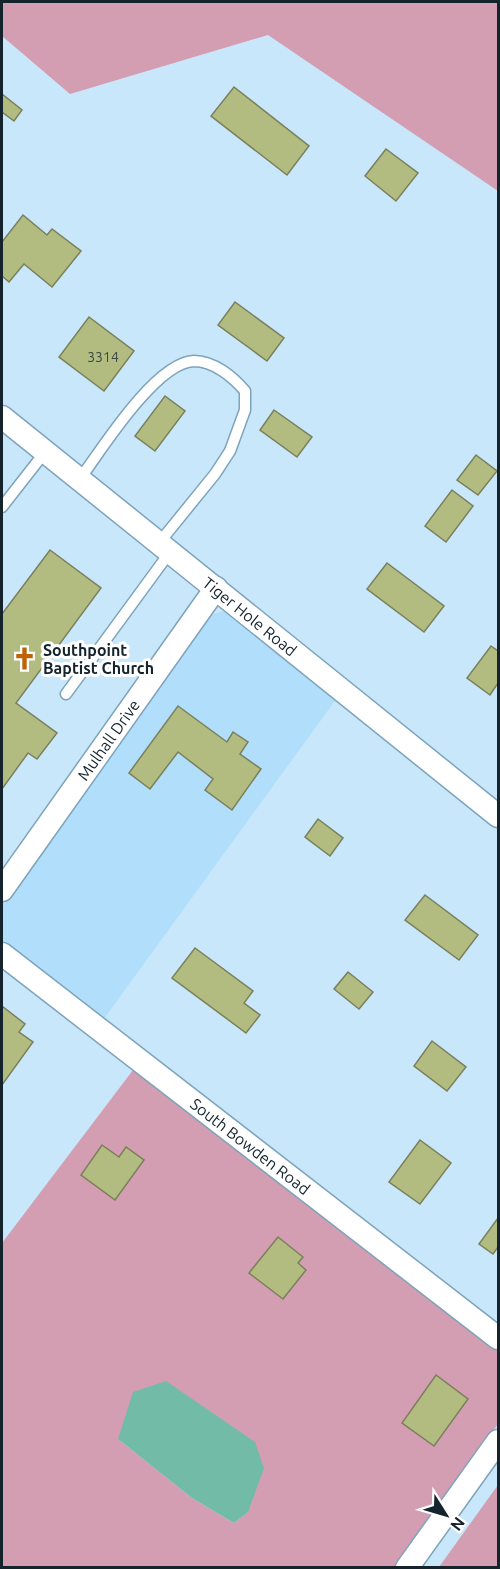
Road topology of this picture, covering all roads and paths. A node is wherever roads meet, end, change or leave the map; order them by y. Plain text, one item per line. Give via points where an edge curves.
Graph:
1 (2, 417) edge
2 (45, 452) junction
3 (80, 479) junction
4 (2, 507) edge
5 (165, 548) junction
6 (216, 588) junction
7 (66, 694) dead end
8 (498, 816) edge
9 (2, 890) edge
10 (2, 954) edge
11 (498, 1338) edge
12 (498, 1441) edge
13 (407, 1568) edge

1 - 2 street, Tiger Hole Road
2 - 3 street, Tiger Hole Road
2 - 4 lane
3 - 5 street, Tiger Hole Road
3 - 5 lane via 137,402 168,371 193,361 214,366 236,380 245,391 245,410 230,451
5 - 6 street, Tiger Hole Road
5 - 7 lane
6 - 8 street, Tiger Hole Road
6 - 9 street, Mulhall Drive
10 - 11 street, South Bowden Road
12 - 13 street

